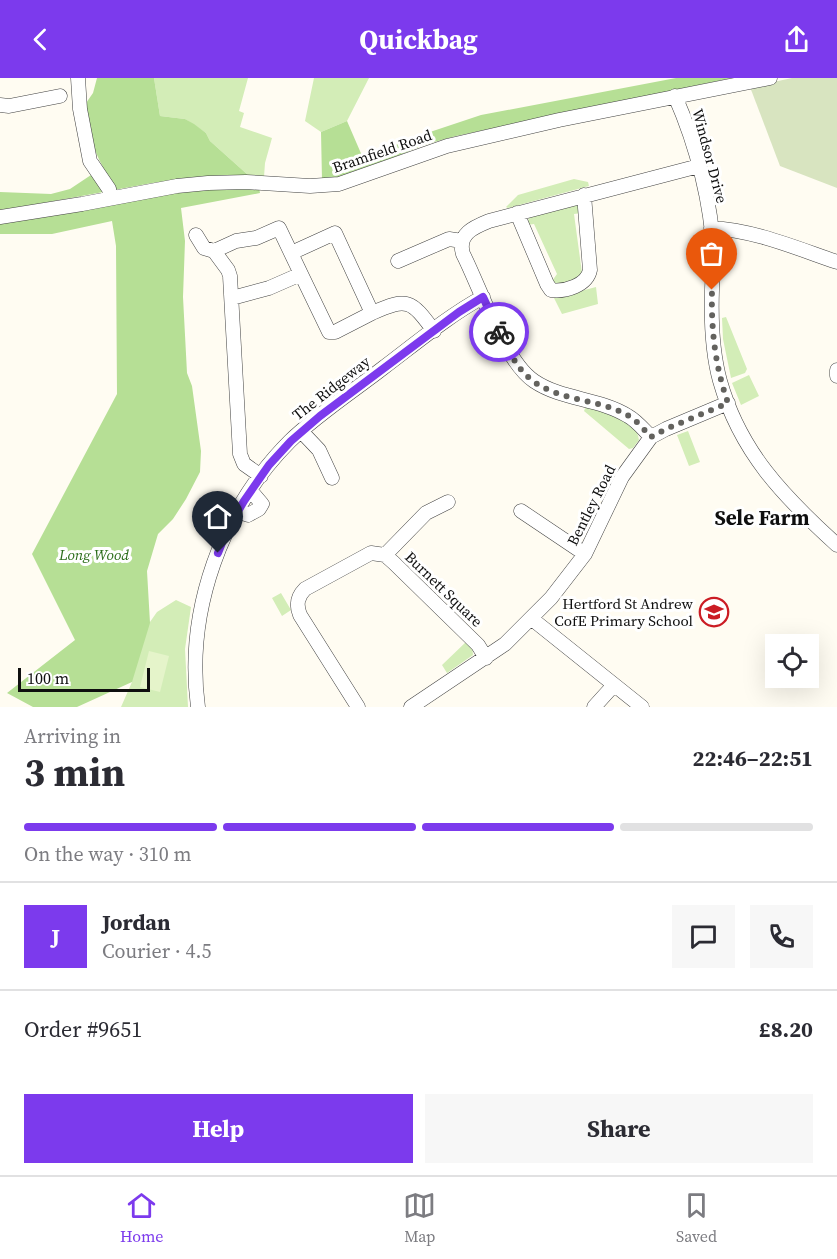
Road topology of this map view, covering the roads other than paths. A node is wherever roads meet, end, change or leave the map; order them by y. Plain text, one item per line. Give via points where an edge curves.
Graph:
1 (78, 78) edge
2 (770, 78) edge
3 (60, 96) dead end
4 (675, 96) junction
5 (0, 105) edge
6 (699, 166) junction
7 (584, 195) junction
8 (111, 198) junction
9 (517, 213) junction
10 (0, 217) edge
11 (711, 228) junction
12 (196, 235) dead end
13 (462, 241) junction
14 (214, 251) junction
15 (291, 253) junction
16 (398, 261) dead end
17 (837, 261) edge
18 (301, 274) junction
19 (483, 297) junction
20 (232, 298) junction
21 (372, 313) junction
22 (434, 331) junction
23 (837, 370) edge
24 (837, 376) edge
25 (728, 403) junction
26 (301, 431) junction
27 (651, 437) junction
28 (261, 476) junction
29 (332, 478) dead end
30 (448, 502) dead end
31 (521, 511) dead end
32 (837, 544) edge
33 (585, 554) junction
34 (385, 555) junction
35 (532, 619) junction
36 (486, 658) junction
37 (613, 686) junction
38 (198, 707) edge
39 (358, 707) edge
40 (411, 707) edge
41 (594, 707) edge
42 (642, 707) edge

1 - 8 street via 90,161
2 - 4 street, Bramfield Road
3 - 5 street
4 - 6 street, Windsor Drive
4 - 8 street, Bramfield Road via 447,146 339,184 207,183
6 - 7 street
6 - 11 street, Windsor Drive
7 - 9 street
7 - 9 street via 589,278 558,291 547,284
8 - 10 street, Bramfield Road
9 - 13 street via 475,226
11 - 17 street via 752,234
11 - 25 street, Windsor Drive via 714,346
12 - 14 street via 204,248
13 - 16 street via 449,239
13 - 19 street via 463,254
14 - 15 street via 236,241 256,238 276,222
14 - 20 street via 229,273
15 - 18 street
15 - 21 street via 335,233
18 - 20 street
18 - 21 street via 329,332
19 - 22 street, The Ridgeway
19 - 27 street via 500,335 528,377 548,388 629,416
20 - 28 street via 240,454 244,464
21 - 22 street via 404,303 414,308
22 - 26 street, The Ridgeway
23 - 24 street
25 - 27 street, Bentley Road
25 - 32 street, Windsor Drive via 750,451 772,481
26 - 28 street, The Ridgeway
26 - 29 street via 319,450
27 - 33 street, Bentley Road via 622,477
28 - 38 street, The Ridgeway via 237,511 202,600 195,658
30 - 34 street via 426,513
31 - 33 street
33 - 35 street, Bentley Road
34 - 36 street, Burnett Square via 478,645
34 - 39 street, Burnett Square via 371,553 305,589 297,605
35 - 36 street, Bentley Road
35 - 37 street
36 - 40 street, Bentley Road
37 - 41 street
37 - 42 street

